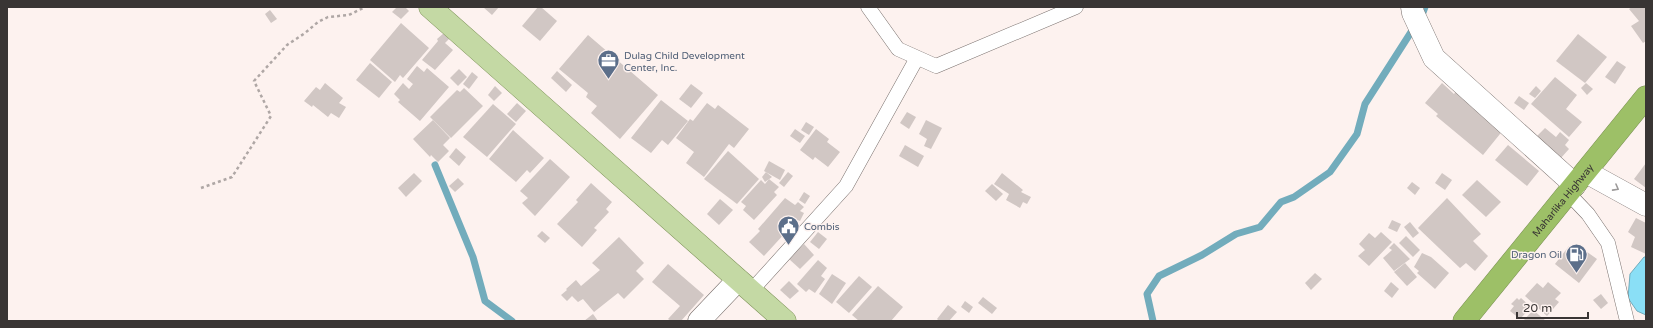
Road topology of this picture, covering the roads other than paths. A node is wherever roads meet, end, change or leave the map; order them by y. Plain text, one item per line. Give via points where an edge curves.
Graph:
1 (430, 7) edge
2 (868, 7) edge
3 (1076, 7) edge
4 (1412, 7) edge
5 (917, 58) junction
6 (1646, 98) edge
7 (1576, 183) junction
8 (1646, 205) edge
9 (745, 286) junction
10 (699, 321) edge
11 (785, 321) edge
12 (1464, 321) edge
13 (1627, 321) edge

1 - 9 main road
2 - 5 lane via 898,49
3 - 5 lane via 936,66
4 - 7 street via 1434,58
5 - 9 lane via 846,186
6 - 7 highway, Maharlika Highway
7 -> 8 street
7 - 12 highway, Maharlika Highway
7 - 13 lane via 1588,214 1608,243
9 - 10 street
9 - 11 main road

